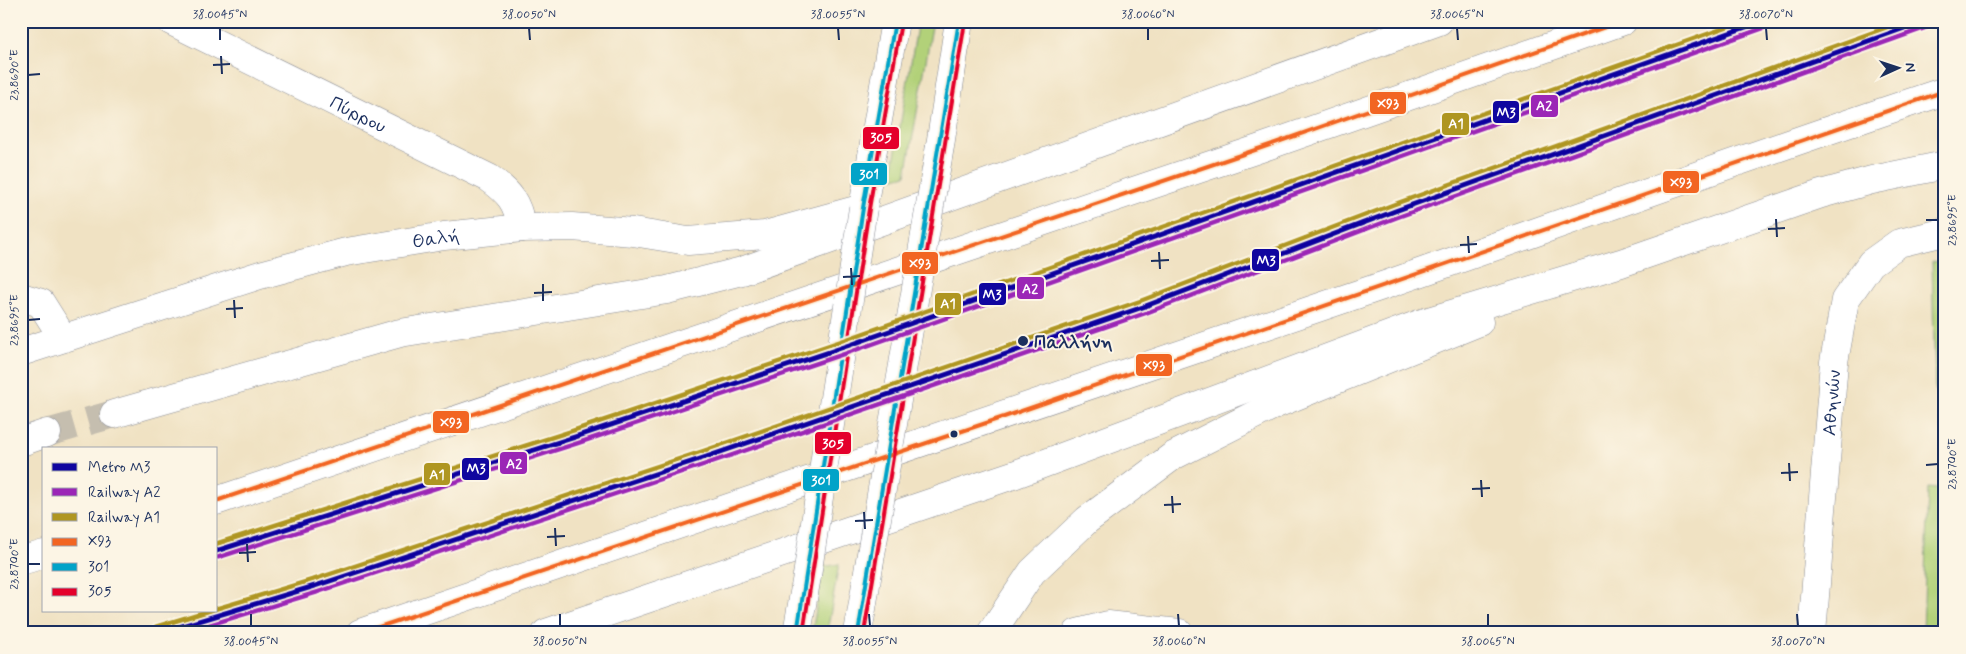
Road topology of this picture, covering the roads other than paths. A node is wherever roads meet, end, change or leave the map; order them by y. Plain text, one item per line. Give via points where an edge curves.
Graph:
1 (171, 21) edge
2 (895, 21) edge
3 (959, 21) edge
4 (1439, 21) edge
5 (1623, 21) edge
6 (1945, 91) edge
7 (1945, 165) edge
8 (863, 208) junction
9 (522, 228) junction
10 (1945, 232) edge
11 (1621, 263) junction
12 (21, 297) edge
13 (64, 338) junction
14 (21, 352) edge
15 (114, 414) tunnel mouth
16 (47, 433) tunnel mouth
17 (21, 442) edge
18 (218, 500) edge
19 (42, 555) edge
20 (21, 561) edge
21 (360, 633) edge
22 (546, 633) edge
23 (797, 633) edge
24 (858, 633) edge
25 (991, 633) edge
26 (1077, 633) edge
27 (1179, 633) edge
28 (1812, 633) edge

1 - 9 main road, Πύρρου via 489,178 508,191 519,212
2 - 8 main road
3 - 24 main road, bridge
4 - 15 main road via 742,271 667,290 400,332
5 - 18 main road via 1252,152
6 - 21 main road via 1745,157 1398,281 690,524
7 - 11 main road via 1821,194
8 - 9 main road, Θαλή via 765,235 688,241 572,227
8 - 23 main road, bridge
9 - 13 main road, Θαλή via 444,236 346,252 260,275
10 - 28 main road, Αθηνών via 1899,243 1871,263 1846,300 1834,362
11 - 22 main road via 1419,324 1016,474
11 - 25 main road via 1276,404 1173,456 1088,520 1032,572
12 - 13 main road via 41,303
13 - 14 main road, Θαλή
16 - 17 main road
19 - 20 main road
26 - 27 main road via 1108,625

